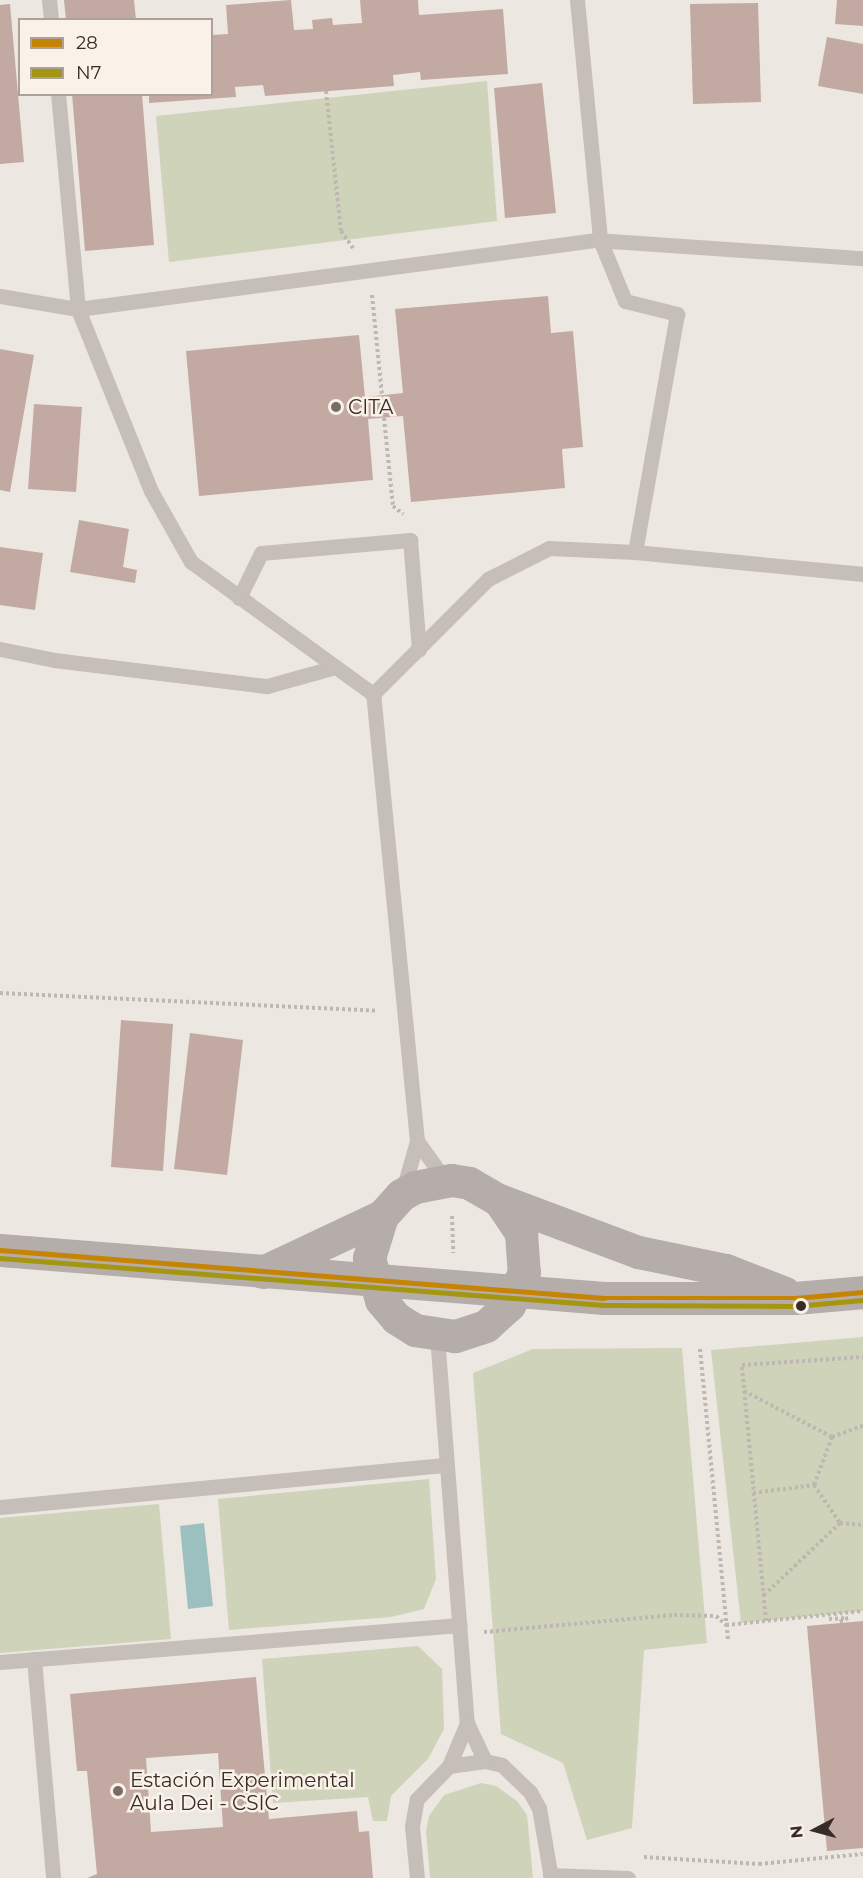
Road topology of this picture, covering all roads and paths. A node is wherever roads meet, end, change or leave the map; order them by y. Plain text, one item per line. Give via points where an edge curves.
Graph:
1 (49, 0) edge
2 (577, 0) edge
3 (51, 18) edge
4 (58, 96) edge
5 (600, 240) junction
6 (863, 258) edge
7 (0, 296) edge
8 (78, 309) junction
9 (384, 418) dead end
10 (409, 519) dead end
11 (635, 552) junction
12 (863, 574) edge
13 (239, 598) junction
14 (0, 649) edge
15 (419, 650) junction
16 (335, 667) junction
17 (373, 694) junction
18 (0, 993) edge
19 (406, 1012) junction
20 (417, 1141) junction
21 (448, 1180) junction
22 (499, 1200) junction
23 (391, 1205) junction
24 (0, 1250) edge
25 (263, 1272) junction
26 (372, 1279) junction
27 (451, 1286) junction
28 (517, 1291) junction
29 (863, 1292) edge
30 (795, 1298) junction
31 (437, 1336) junction
32 (700, 1349) dead end
33 (863, 1357) edge
34 (744, 1391) junction
35 (863, 1426) edge
36 (832, 1437) junction
37 (447, 1465) junction
38 (814, 1485) junction
39 (753, 1493) junction
40 (0, 1507) edge
41 (840, 1523) junction
42 (863, 1525) edge
43 (764, 1595) junction
44 (863, 1611) edge
45 (829, 1619) dead end
46 (479, 1620) dead end
47 (766, 1621) junction
48 (837, 1623) dead end
49 (460, 1625) junction
50 (726, 1625) junction
51 (480, 1632) junction
52 (728, 1642) dead end
53 (481, 1643) dead end
54 (34, 1659) junction
55 (0, 1662) edge
56 (467, 1723) junction
57 (485, 1761) junction
58 (449, 1766) junction
59 (863, 1854) edge
60 (636, 1857) dead end
61 (550, 1877) edge
62 (53, 1878) edge
63 (417, 1878) edge
64 (628, 1878) edge

1 - 3 lane
2 - 5 lane
4 - 8 lane
5 - 6 lane
5 - 8 lane
5 - 11 lane via 625,301 677,314
7 - 8 lane
8 - 13 lane via 151,491 191,562
9 - 10 path via 393,506
11 - 12 lane
11 - 15 lane via 549,548 488,579
13 - 15 lane via 261,553 410,540
13 - 16 lane
14 - 16 lane via 54,660 267,686
15 - 17 lane
16 - 17 lane
17 - 19 lane
18 - 19 path
19 - 20 lane
20 - 21 lane
20 - 23 lane
21 - 22 main road via 485,1190
21 - 23 main road via 430,1182
21 - 27 path
22 - 28 main road via 512,1215 525,1252
22 - 30 main road via 638,1252 726,1270
23 - 25 main road
23 - 26 main road via 369,1258
24 - 25 main road
25 - 26 main road
26 - 27 main road
26 - 31 main road via 381,1300 396,1318 415,1330
27 - 28 main road
28 - 30 main road via 680,1299
28 - 31 main road via 498,1317 486,1326 455,1336
29 - 30 main road
31 - 37 lane
32 - 50 path
33 - 34 path via 742,1365
34 - 36 path
34 - 39 path
35 - 36 path
36 - 38 path
37 - 40 lane
37 - 49 lane
38 - 39 path
38 - 41 path
39 - 43 path
41 - 42 path
41 - 43 path
43 - 47 path
44 - 47 path
45 - 48 path via 849,1618
46 - 51 path
47 - 50 path
49 - 54 lane
49 - 56 lane
50 - 51 path via 716,1616 674,1614
50 - 52 path
51 - 53 path
54 - 55 lane
54 - 62 lane
56 - 57 lane
56 - 58 lane
57 - 58 lane
57 - 61 lane via 502,1765 530,1792 539,1808
58 - 63 lane via 417,1799 412,1826
59 - 60 path via 759,1864
61 - 64 lane

